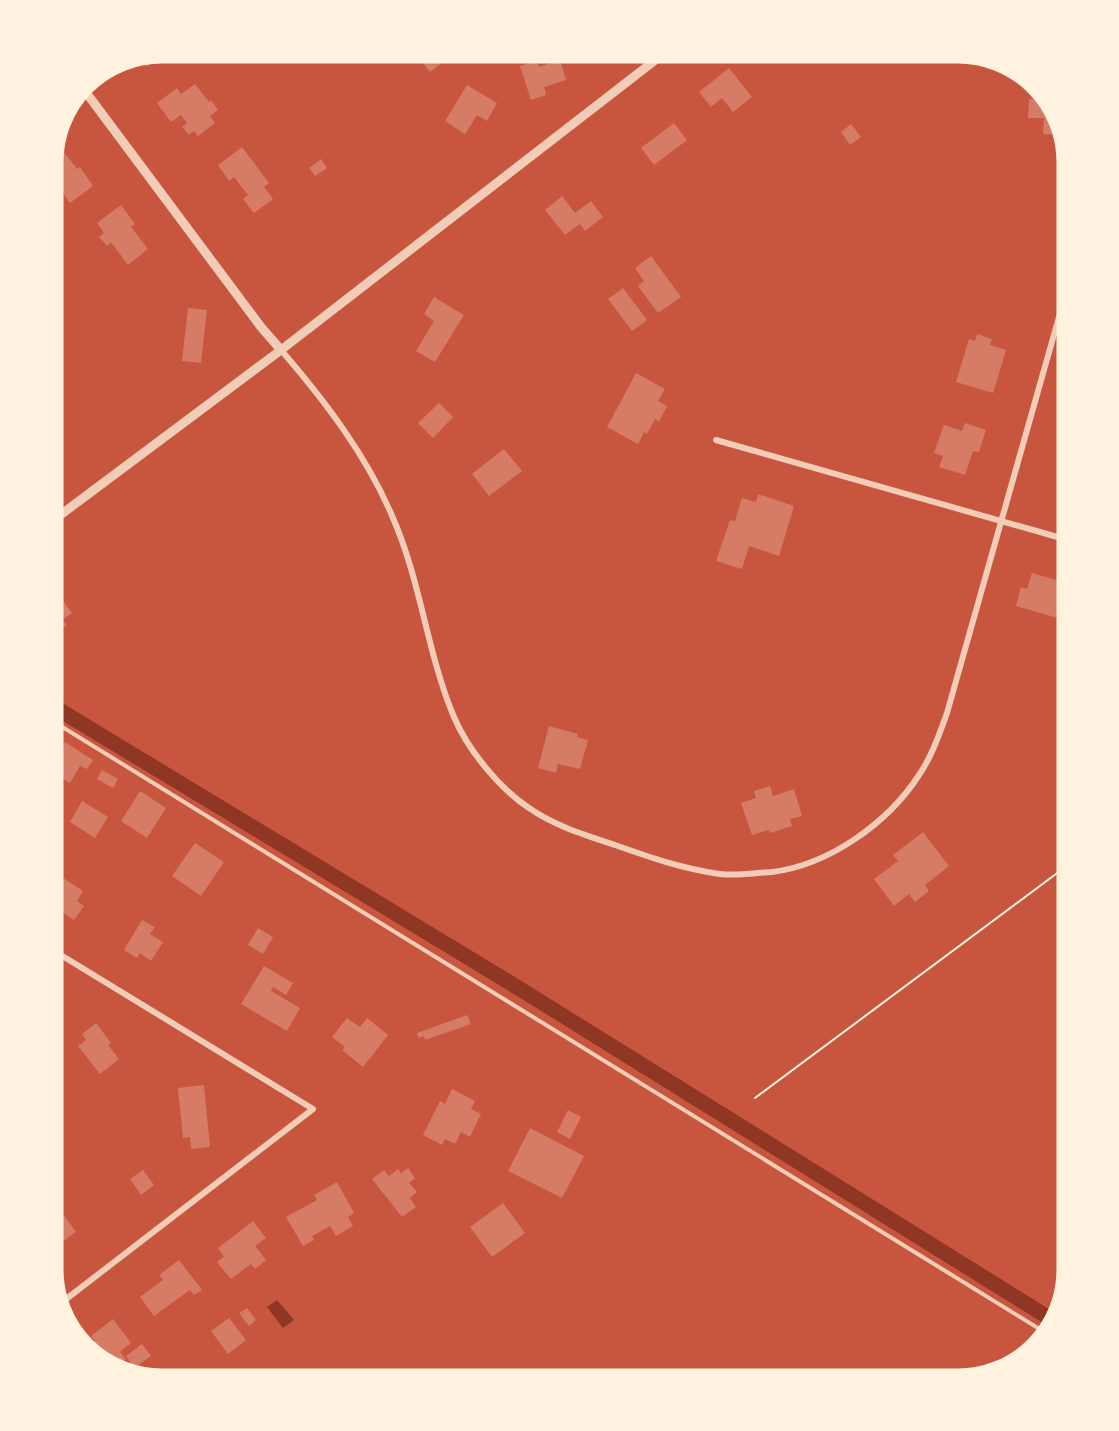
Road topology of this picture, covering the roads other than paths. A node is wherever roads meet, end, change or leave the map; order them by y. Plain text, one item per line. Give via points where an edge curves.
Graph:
1 (653, 62) edge
2 (87, 94) edge
3 (1058, 321) edge
4 (281, 350) junction
5 (716, 440) dead end
6 (62, 514) edge
7 (1002, 521) junction
8 (1058, 537) edge
9 (62, 727) edge
10 (62, 956) edge
11 (66, 1299) edge
12 (1038, 1328) edge

1 - 4 street
2 - 4 street
3 - 7 street
4 - 6 street
4 - 7 street via 357,449 393,516 414,576 441,683 469,745 505,788 528,808 555,823 659,861 722,874 779,871 815,861 845,846 899,802 935,747
5 - 7 street
7 - 8 street
9 - 12 lane
10 - 11 street via 312,1109

